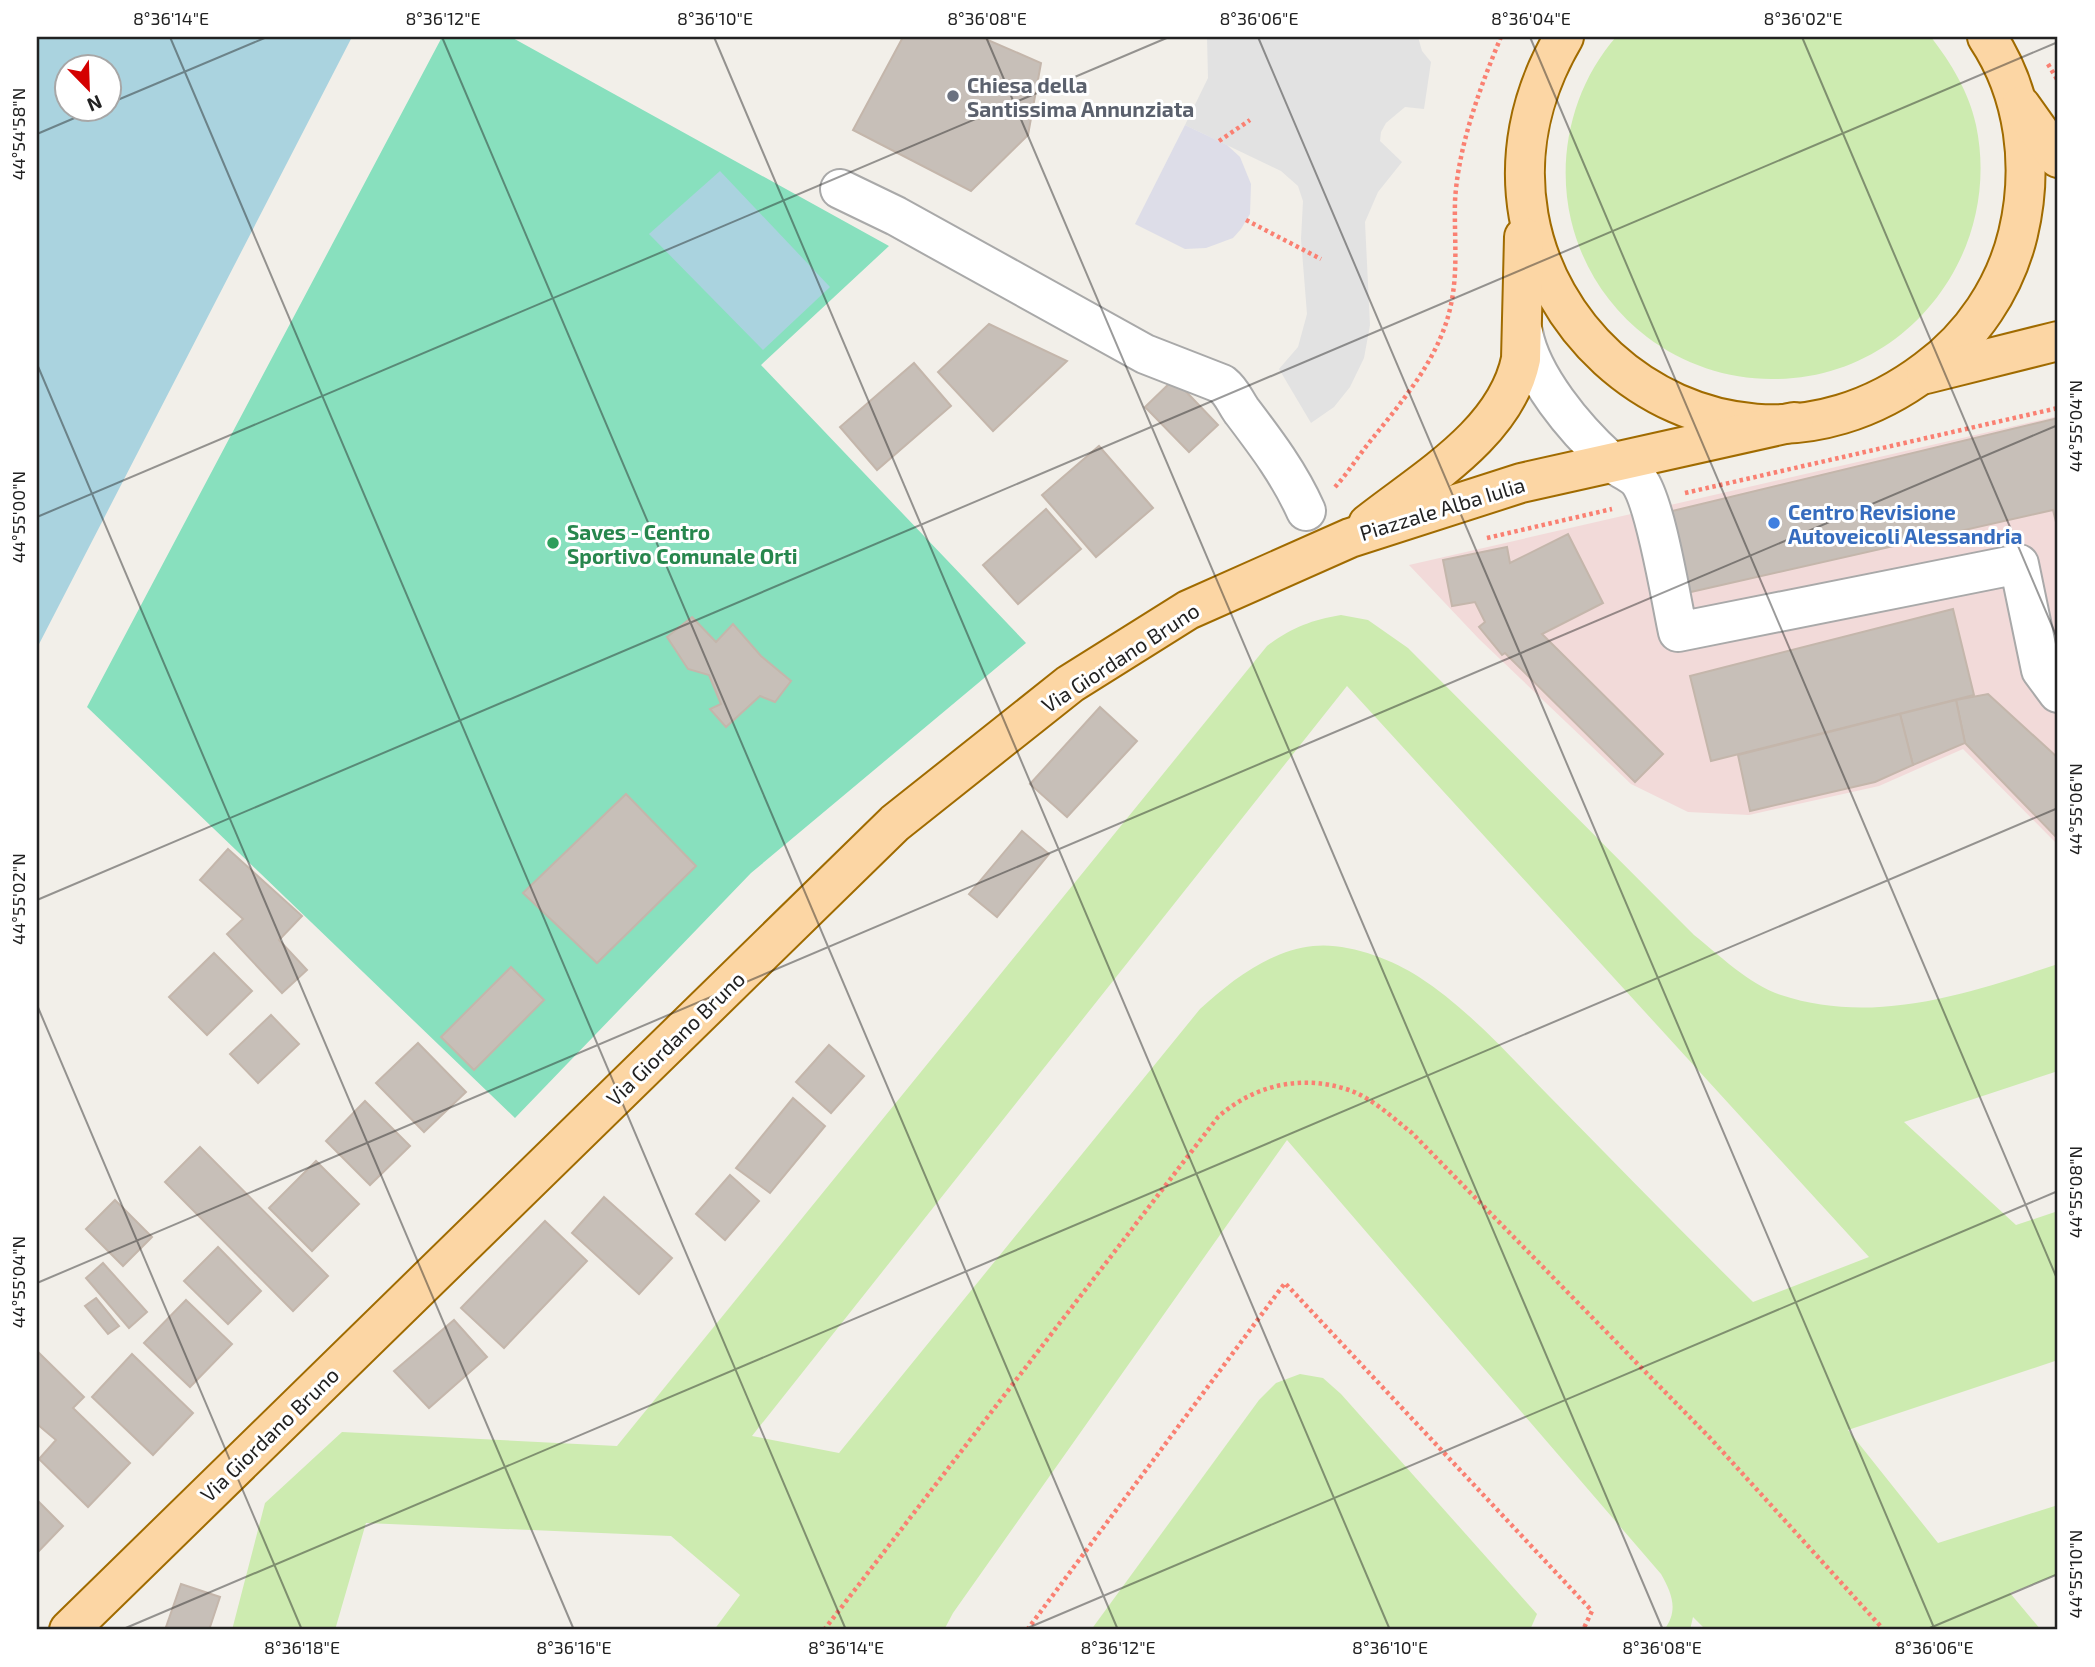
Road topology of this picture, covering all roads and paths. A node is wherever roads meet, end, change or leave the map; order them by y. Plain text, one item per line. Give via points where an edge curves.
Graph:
1 (1501, 37) edge
2 (1564, 37) edge
3 (1987, 37) edge
4 (2015, 97) junction
5 (1250, 120) dead end
6 (1219, 141) dead end
7 (2058, 158) edge
8 (1524, 170) junction
9 (841, 190) dead end
10 (1246, 220) dead end
11 (1321, 258) dead end
12 (1523, 332) junction
13 (2058, 341) edge
14 (1921, 375) junction
15 (1794, 422) junction
16 (1610, 461) junction
17 (1306, 511) joint
18 (1350, 538) junction
19 (2058, 693) edge
20 (69, 1630) edge
21 (824, 1630) edge
22 (1027, 1630) edge
23 (1583, 1630) edge
24 (1884, 1630) edge

1 - 17 path via 1479,96 1455,199 1457,270 1448,316 1436,346 1401,404 1340,481
2 - 8 main road, Piazzale Alba Iulia via 1531,110
3 - 4 main road, Piazzale Alba Iulia
4 - 7 main road
4 - 14 main road, Piazzale Alba Iulia via 2024,138 2026,180 2010,261 1967,333
5 - 6 path
8 - 12 main road, Piazzale Alba Iulia
8 - 15 main road, Piazzale Alba Iulia via 1527,211 1544,271 1575,325 1603,355 1636,381 1692,409 1732,419
9 - 17 street via 1145,355 1222,384 1271,447
10 - 11 path
12 - 16 street via 1536,371
12 - 18 main road, Piazzale Alba Iulia via 1517,377 1496,418
13 - 14 main road
14 - 15 main road, Piazzale Alba Iulia via 1860,407
15 - 16 main road, Piazzale Alba Iulia
16 - 18 main road, Piazzale Alba Iulia via 1521,483
16 - 19 street via 1639,480 1649,502 1678,632 2019,564 2041,670
18 - 20 main road, Via Giordano Bruno via 1188,610 1070,684 895,822
21 - 24 path via 1218,1117 1238,1099 1260,1089 1302,1082 1350,1090 1412,1133 1712,1440
22 - 23 path via 1284,1283 1592,1611

